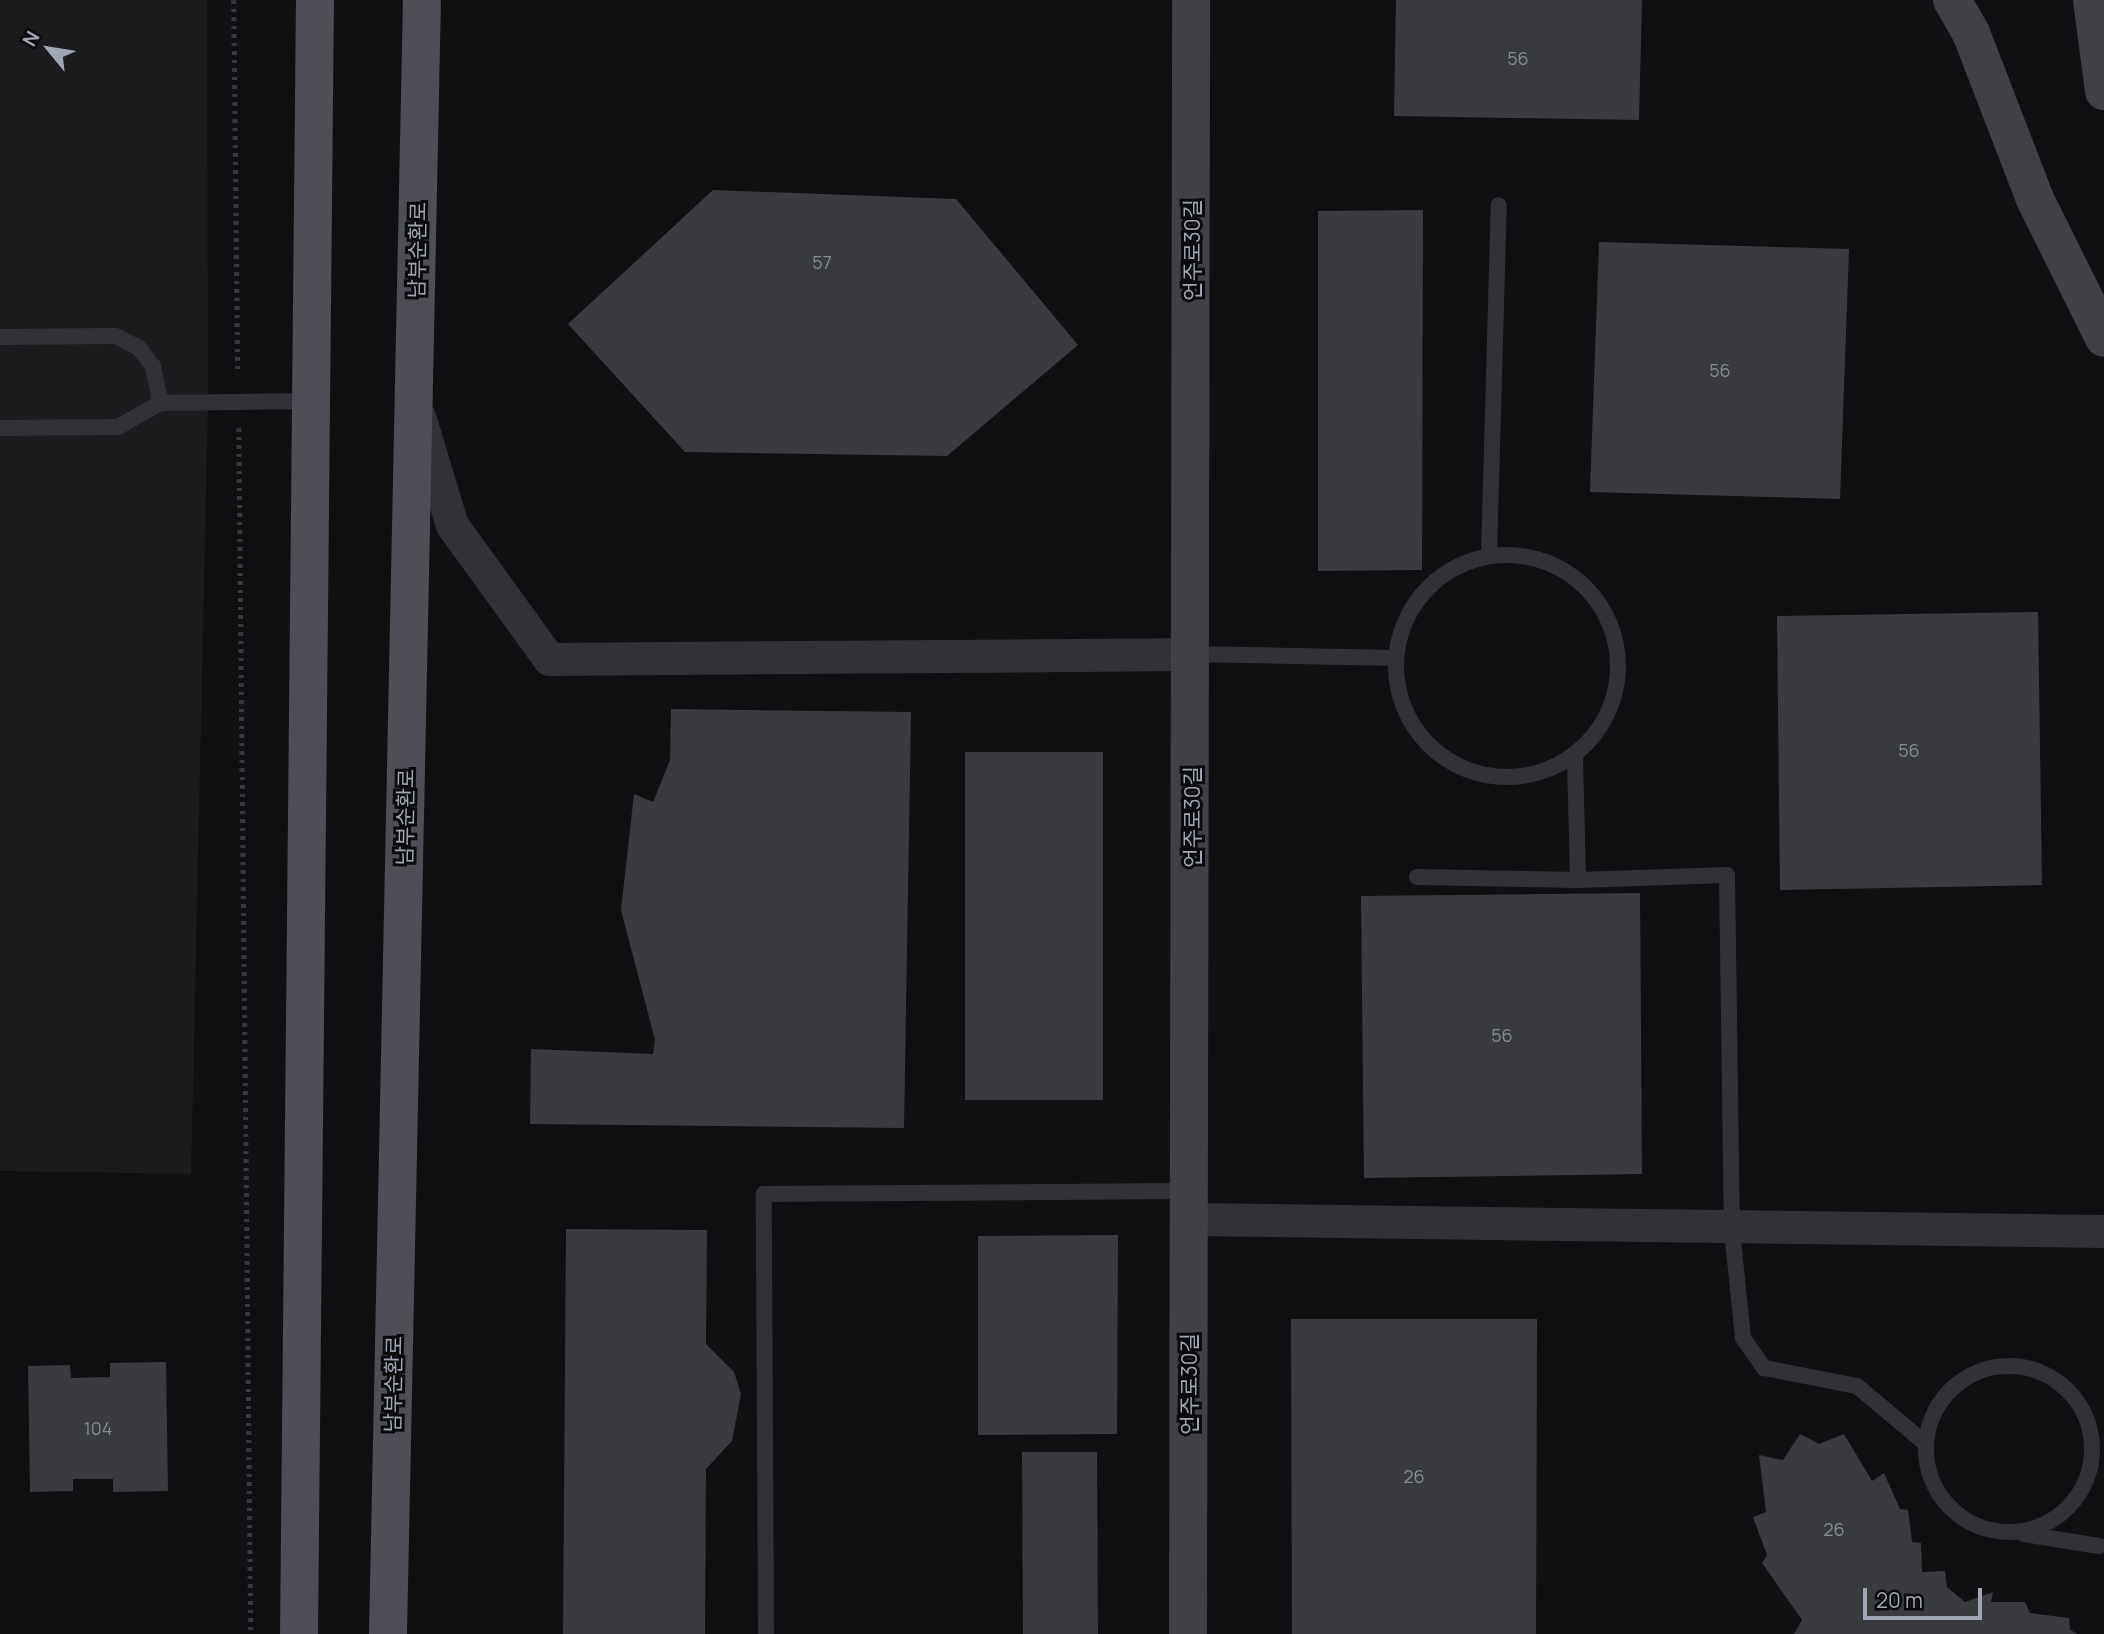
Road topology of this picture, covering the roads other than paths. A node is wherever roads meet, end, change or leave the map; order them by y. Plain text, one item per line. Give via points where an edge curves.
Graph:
1 (315, 0) edge
2 (422, 0) edge
3 (1191, 0) edge
4 (1952, 0) edge
5 (2092, 0) edge
6 (2104, 91) edge
7 (1499, 205) dead end
8 (0, 337) edge
9 (2104, 338) edge
10 (414, 400) junction
11 (312, 401) junction
12 (160, 403) junction
13 (0, 428) edge
14 (1489, 555) junction
15 (1193, 654) junction
16 (1395, 657) junction
17 (1574, 755) junction
18 (1417, 877) dead end
19 (1578, 880) junction
20 (1189, 1205) junction
21 (1732, 1230) junction
22 (2104, 1231) edge
23 (1926, 1444) junction
24 (2015, 1533) junction
25 (2098, 1546) dead end
26 (299, 1634) edge
27 (388, 1634) edge
28 (765, 1634) edge
29 (1188, 1634) edge

1 - 11 main road
2 - 10 main road, 남부순환로
3 - 15 street, 언주로30길
4 - 9 street via 1971,33 2035,200
5 - 6 street
7 - 14 lane
8 - 12 lane via 115,336 138,347 153,366
10 - 15 street via 452,525 549,659
10 - 27 main road, 남부순환로
11 - 12 lane
11 - 26 main road
12 - 13 lane via 118,427
14 - 16 lane via 1454,567 1425,590 1404,621
14 - 17 lane via 1527,555 1562,568 1591,591 1611,623 1619,659 1615,695 1600,729
15 - 16 lane
15 - 20 street, 언주로30길
16 - 17 lane via 1398,694 1413,728 1437,755 1470,772 1506,778 1542,773
17 - 19 lane
18 - 19 lane
19 - 21 lane via 1727,875
20 - 21 street
20 - 28 lane via 764,1195
20 - 29 street, 언주로30길
21 - 22 street
21 - 23 lane via 1742,1338 1764,1368 1857,1386
23 - 24 lane via 1937,1489 1961,1517 1986,1530
23 - 24 lane via 1932,1416 1967,1376 2020,1365 2068,1388 2092,1435 2083,1488 2042,1526
24 - 25 lane

